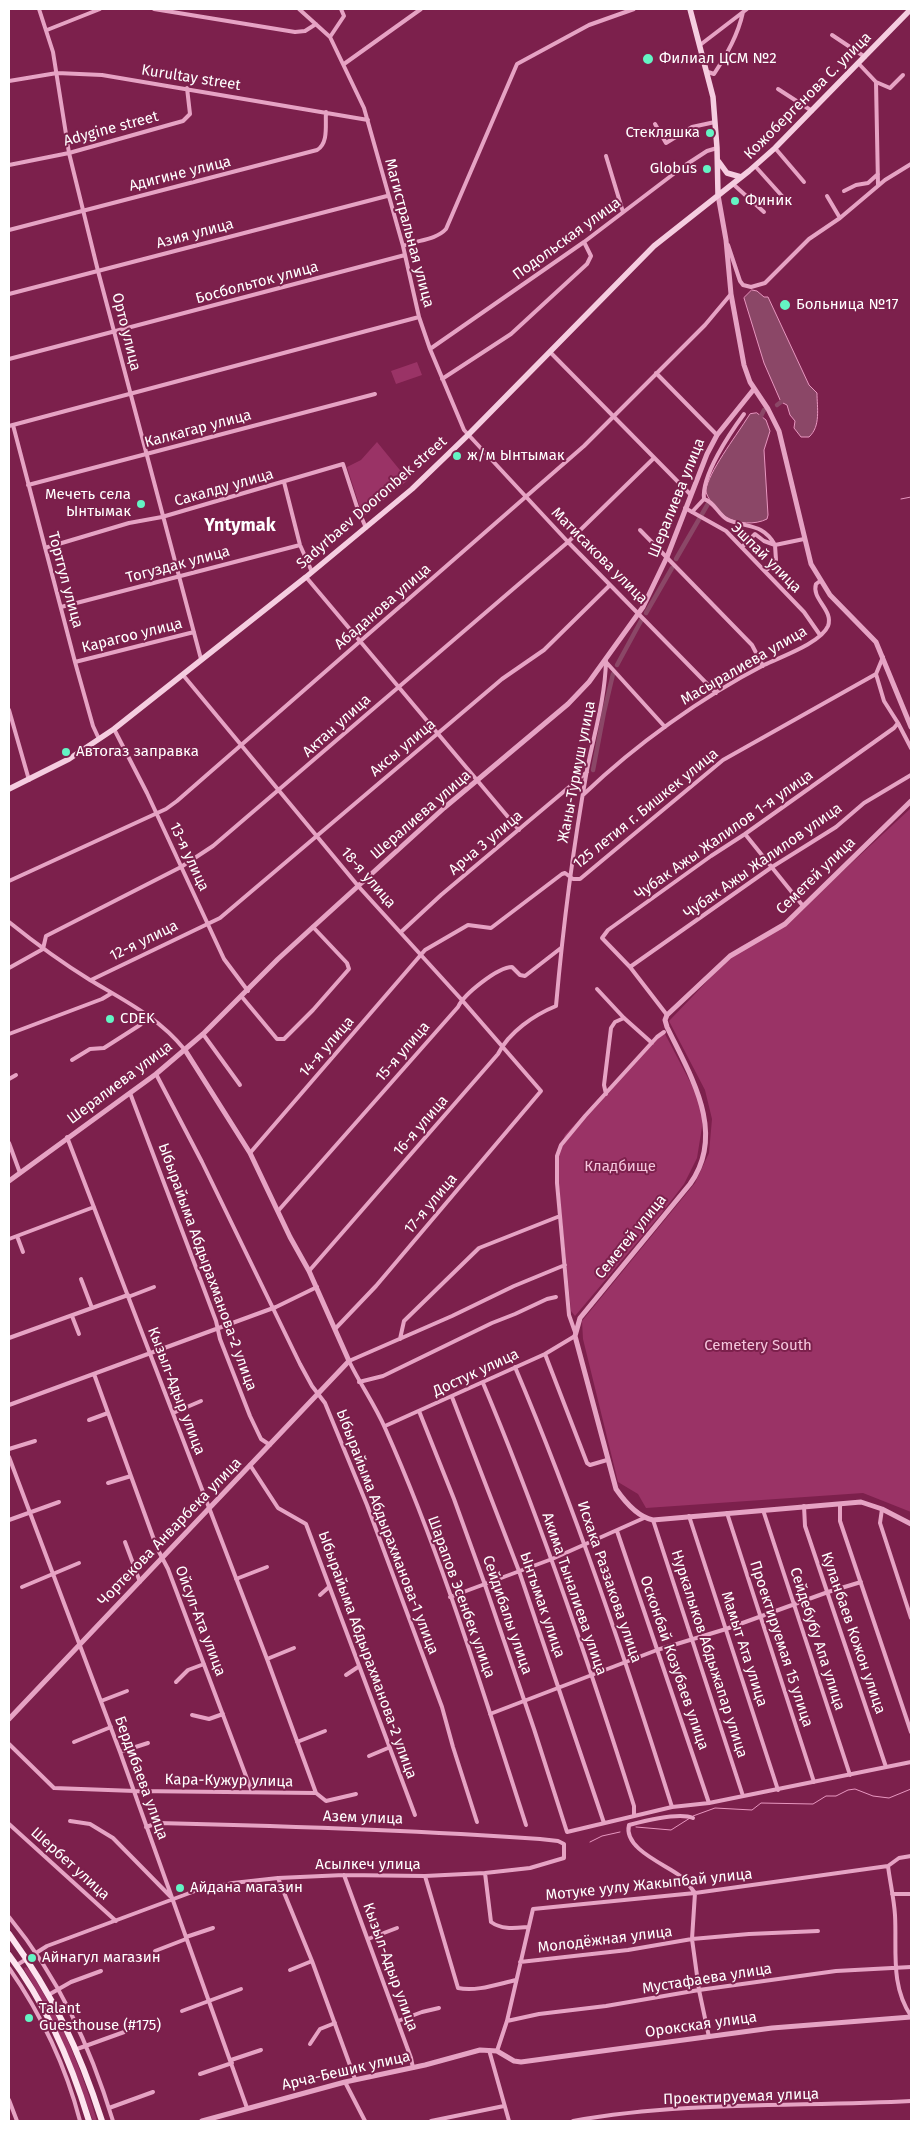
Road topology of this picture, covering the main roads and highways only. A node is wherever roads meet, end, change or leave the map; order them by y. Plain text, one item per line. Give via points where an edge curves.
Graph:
1 (690, 9) edge
2 (911, 9) edge
3 (718, 158) junction
4 (742, 177) junction
5 (718, 195) junction
6 (9, 788) edge
7 (9, 1934) edge
8 (9, 1955) edge
9 (89, 2121) edge
10 (102, 2121) edge

1 - 3 main road via 713,96
2 - 4 main road, Кожобергенова С. улица via 813,111
3 - 4 main road via 727,173
3 - 5 main road
4 - 5 main road, Кожобергенова С. улица
5 - 6 main road, Sadyrbaev Dooronbek street via 654,246 468,435 366,528 114,729 69,759
7 - 10 main road via 50,1994 77,2050
8 - 9 main road via 60,2040

